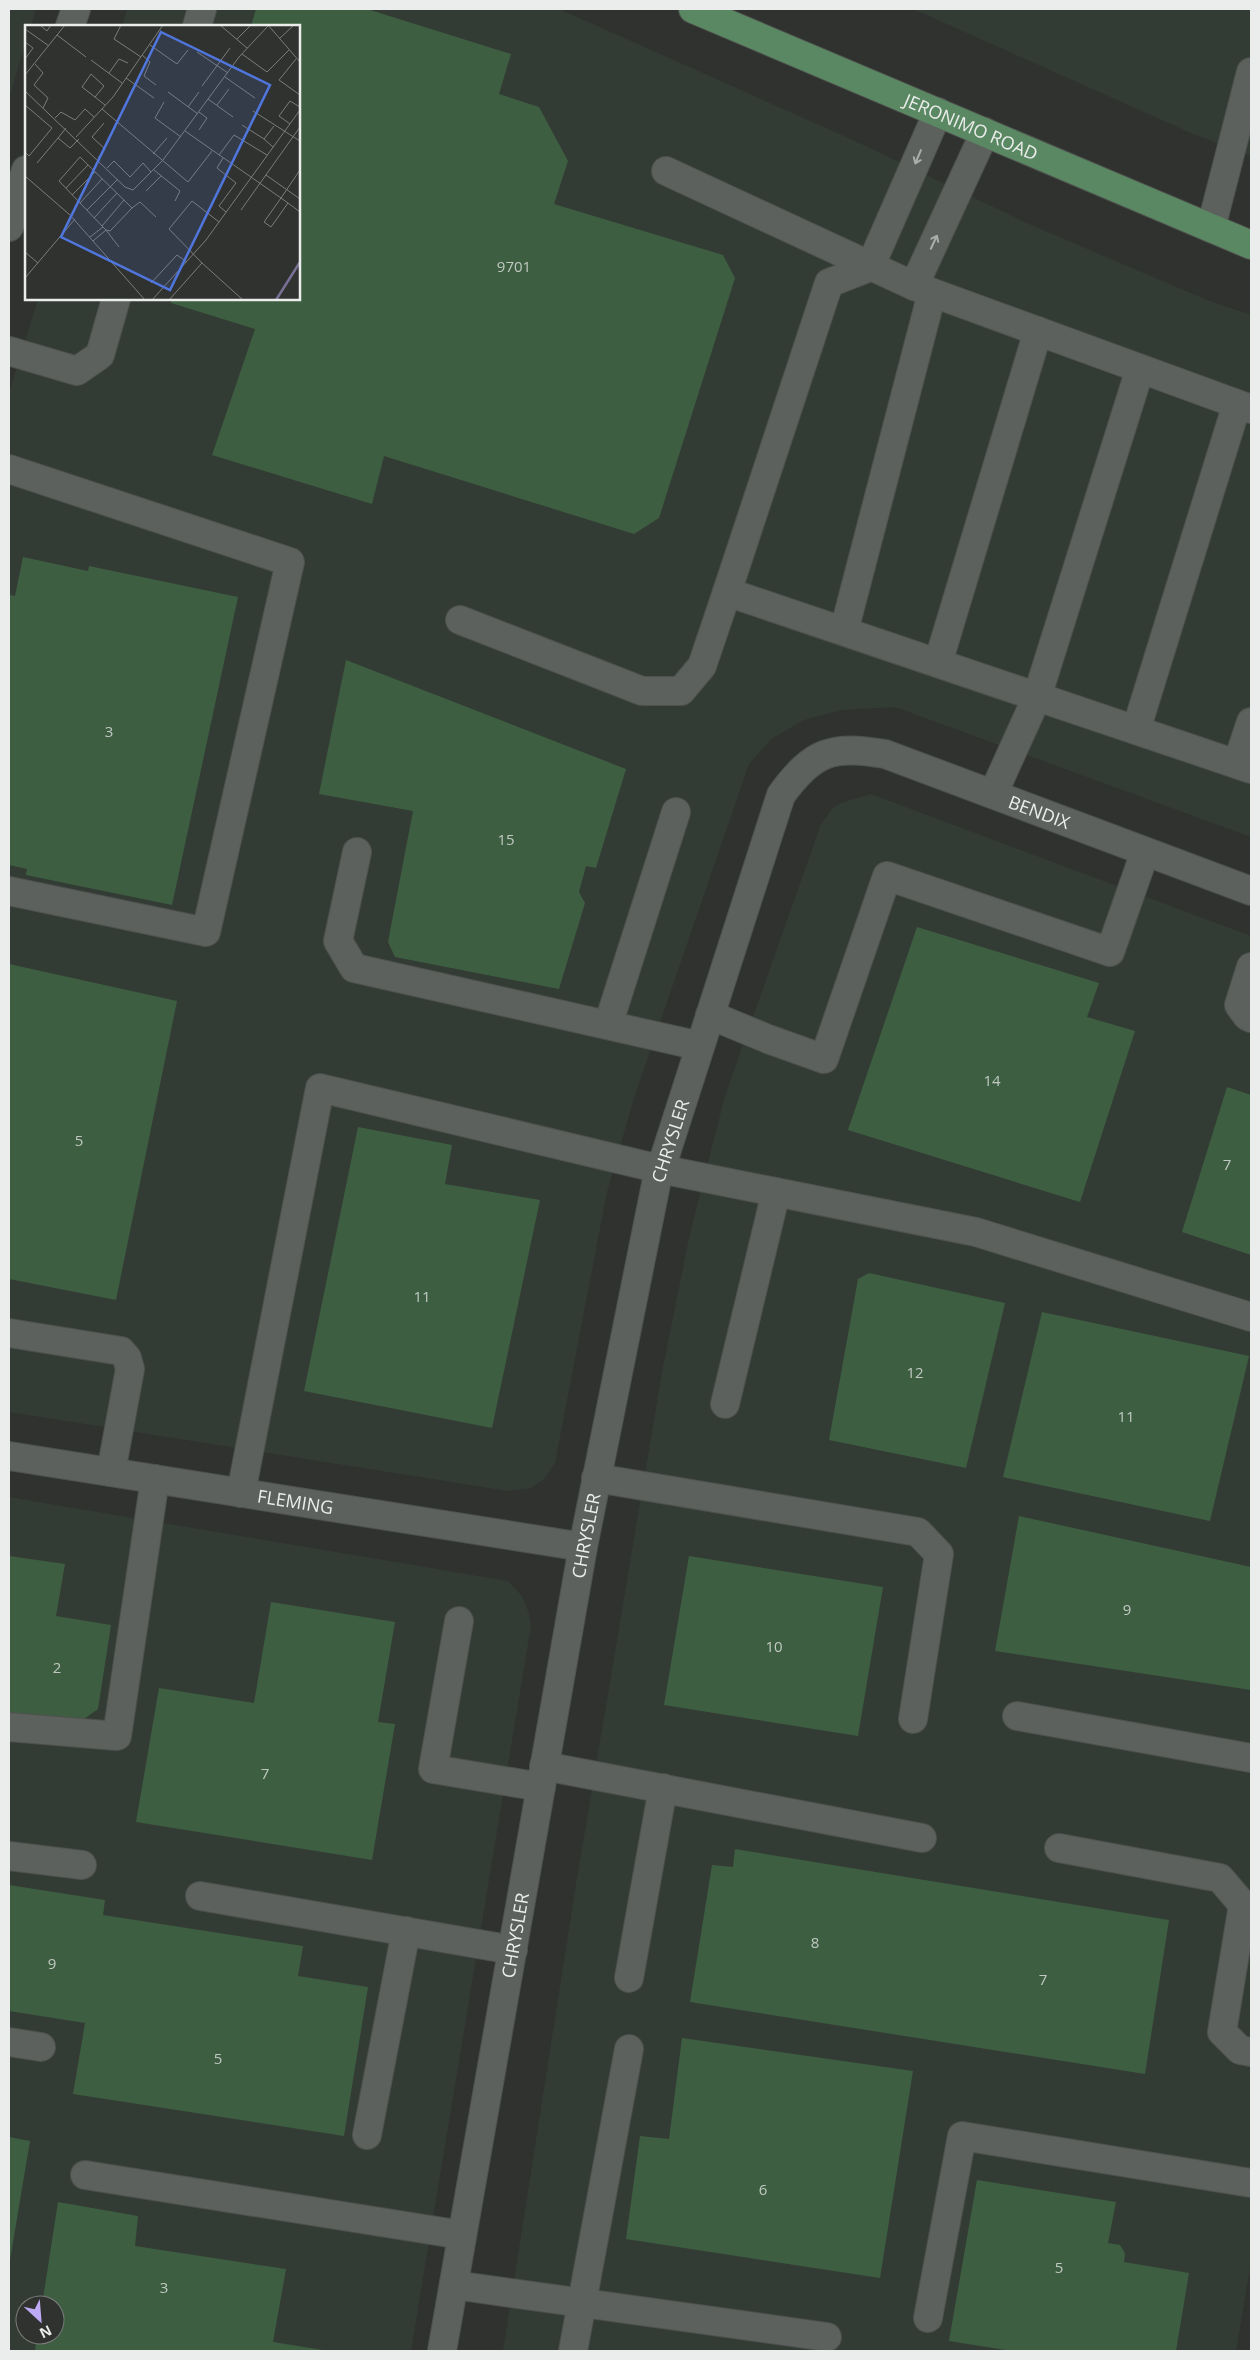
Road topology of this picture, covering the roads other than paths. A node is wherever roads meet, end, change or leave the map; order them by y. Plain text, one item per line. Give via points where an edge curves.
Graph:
1 (76, 9) edge
2 (202, 9) edge
3 (693, 9) edge
4 (70, 25) edge
5 (197, 25) edge
6 (1251, 72) edge
7 (938, 112) junction
8 (985, 132) junction
9 (666, 171) dead end
10 (24, 187) edge
11 (9, 227) edge
12 (1211, 228) junction
13 (1251, 245) edge
14 (870, 267) junction
15 (923, 289) junction
16 (116, 300) edge
17 (1038, 331) junction
18 (9, 351) edge
19 (1140, 369) junction
20 (1244, 407) edge
21 (9, 469) edge
22 (727, 592) junction
23 (460, 620) dead end
24 (844, 631) junction
25 (938, 663) junction
26 (1037, 696) junction
27 (1251, 722) edge
28 (1136, 730) junction
29 (824, 754) joint
30 (1244, 766) edge
31 (993, 794) junction
32 (676, 812) dead end
33 (357, 852) dead end
34 (1145, 852) junction
35 (9, 891) edge
36 (1251, 891) edge
37 (1251, 967) edge
38 (710, 1014) junction
39 (1251, 1018) edge
40 (608, 1025) junction
41 (700, 1046) junction
42 (660, 1169) junction
43 (776, 1192) junction
44 (1251, 1317) edge
45 (9, 1333) edge
46 (725, 1404) dead end
47 (9, 1456) edge
48 (111, 1472) junction
49 (596, 1478) junction
50 (155, 1479) junction
51 (241, 1493) junction
52 (583, 1547) junction
53 (459, 1621) dead end
54 (1017, 1716) dead end
55 (913, 1719) dead end
56 (9, 1727) edge
57 (1251, 1758) edge
58 (543, 1776) junction
59 (663, 1788) junction
60 (922, 1838) dead end
61 (1059, 1848) dead end
62 (9, 1856) edge
63 (82, 1866) dead end
64 (200, 1896) dead end
65 (406, 1931) junction
66 (513, 1950) junction
67 (629, 1978) dead end
68 (9, 2042) edge
69 (41, 2047) dead end
70 (629, 2049) dead end
71 (1251, 2052) edge
72 (367, 2135) dead end
73 (85, 2175) dead end
74 (1251, 2183) edge
75 (462, 2234) junction
76 (454, 2285) junction
77 (582, 2303) junction
78 (928, 2318) dead end
79 (827, 2337) dead end
80 (442, 2351) edge
81 (573, 2351) edge

1 - 4 street
2 - 5 street
3 - 7 main road, JERONIMO ROAD
6 - 12 street
7 - 8 main road, JERONIMO ROAD
7 -> 14 street
8 - 12 main road, JERONIMO ROAD
15 -> 8 street
9 - 14 street
10 - 11 street
12 - 13 main road, JERONIMO ROAD
14 - 15 street
14 - 22 street via 830,283
15 - 17 street
15 - 24 street
16 - 18 street via 100,355 77,371
17 - 19 street
17 - 25 street
19 - 20 street
19 - 26 street
20 - 28 street
21 - 35 street via 290,562 206,932
22 - 23 street via 702,666 681,691 642,691
22 - 24 street
24 - 25 street
25 - 26 street
26 - 28 street
26 - 31 street
27 - 30 street
28 - 30 street
29 - 31 street, BENDIX via 855,749 886,754
29 - 38 street, CHRYSLER via 799,771 781,795
31 - 34 street, BENDIX
32 - 40 street
33 - 40 street via 338,942 354,968
34 - 36 street, BENDIX
34 - 38 street via 1110,952 887,876 824,1059
37 - 39 street via 1239,1005
38 - 41 street, CHRYSLER
40 - 41 street
41 - 42 street, CHRYSLER
42 - 43 street
42 - 49 street, CHRYSLER
42 - 51 street via 320,1088
43 - 44 street via 976,1232
43 - 46 street
45 - 48 street via 121,1351 127,1358 130,1369
47 - 48 street, FLEMING
48 - 50 street, FLEMING
49 - 52 street, CHRYSLER
49 - 55 street via 918,1532 940,1554
50 - 51 street, FLEMING
50 - 56 street via 117,1736
51 - 52 street, FLEMING
52 - 58 street, CHRYSLER
53 - 58 street via 433,1769
54 - 57 street
58 - 59 street
58 - 66 street, CHRYSLER
59 - 60 street
59 - 67 street
61 - 71 street via 1220,1878 1242,1905 1222,2032 1240,2050
62 - 63 street
64 - 65 street
65 - 66 street
65 - 72 street
66 - 75 street, CHRYSLER
68 - 69 street
70 - 77 street
73 - 75 street
74 - 78 street via 962,2136
75 - 76 street, CHRYSLER
76 - 77 street
76 - 80 street, CHRYSLER
77 - 79 street
77 - 81 street

